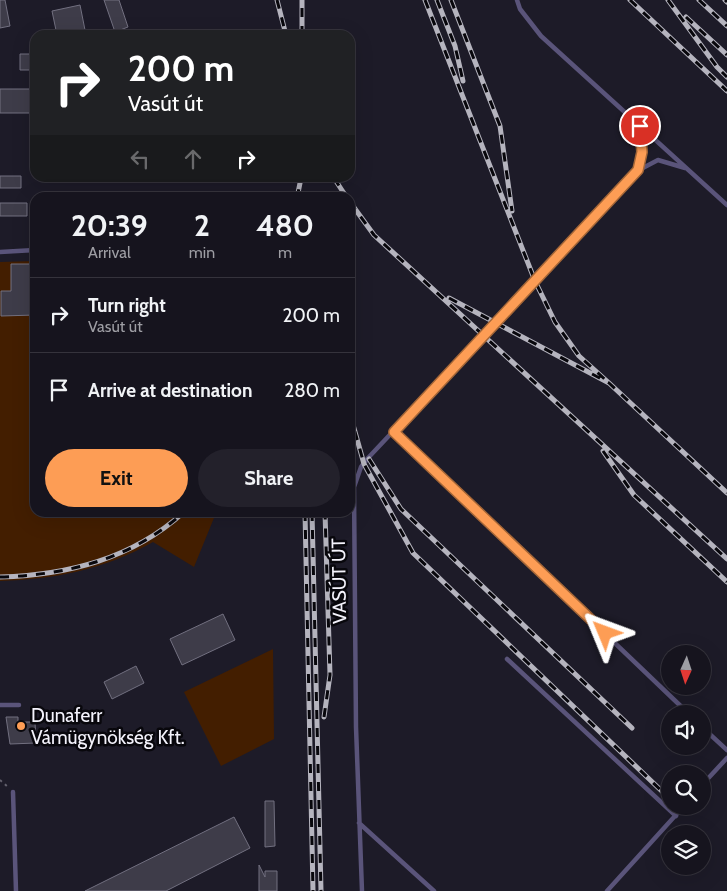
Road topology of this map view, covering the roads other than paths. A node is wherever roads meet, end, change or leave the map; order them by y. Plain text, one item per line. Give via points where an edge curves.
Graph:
1 (517, 0) edge
2 (640, 126) junction
3 (688, 169) junction
4 (638, 170) junction
5 (727, 205) edge
6 (30, 250) edge
7 (0, 252) edge
8 (394, 432) junction
9 (355, 485) edge
10 (354, 517) edge
11 (507, 659) dead end
12 (19, 705) dead end
13 (680, 705) edge
14 (0, 706) edge
15 (711, 735) edge
16 (727, 750) edge
17 (727, 758) edge
18 (711, 775) edge
19 (13, 792) road end
20 (676, 816) joint
21 (359, 822) junction
22 (16, 891) edge
23 (362, 891) edge
24 (434, 891) edge
25 (607, 891) edge

1 - 2 lane via 541,36
2 - 3 lane
2 - 4 lane via 642,152
3 - 4 lane, VASÚT ÚT via 658,160
3 - 5 lane
4 - 8 lane, VASÚT ÚT
6 - 7 lane
8 - 9 lane, VASÚT ÚT via 361,467
8 - 13 lane
10 - 21 lane, VASÚT ÚT
11 - 20 lane
12 - 14 lane
15 - 16 lane
17 - 18 lane
19 - 22 lane
20 - 25 lane
21 - 23 lane, VASÚT ÚT
21 - 24 lane

